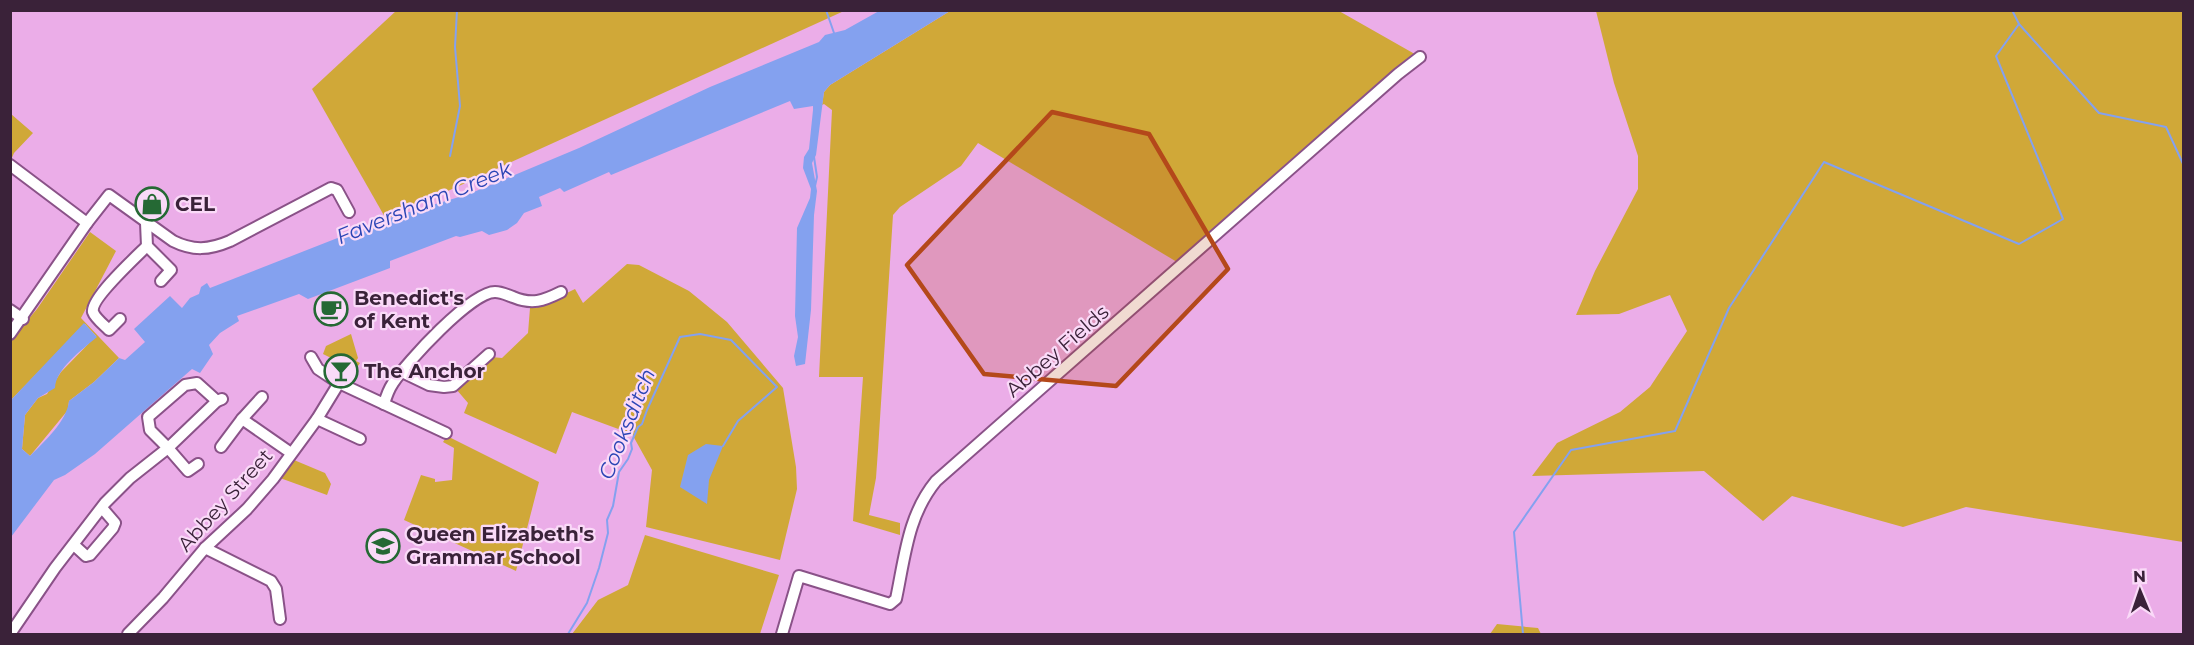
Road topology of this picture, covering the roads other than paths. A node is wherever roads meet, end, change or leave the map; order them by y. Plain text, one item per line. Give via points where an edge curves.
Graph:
1 (1420, 57) dead end
2 (10, 165) edge
3 (349, 212) dead end
4 (87, 223) junction
5 (151, 226) junction
6 (147, 246) junction
7 (161, 280) dead end
8 (561, 292) dead end
9 (10, 310) edge
10 (23, 319) junction
11 (120, 319) dead end
12 (10, 334) edge
13 (489, 354) dead end
14 (311, 357) dead end
15 (402, 372) junction
16 (339, 382) junction
17 (262, 397) dead end
18 (384, 404) junction
19 (317, 418) junction
20 (242, 419) junction
21 (446, 433) dead end
22 (360, 440) dead end
23 (221, 447) dead end
24 (168, 448) junction
25 (291, 453) junction
26 (198, 464) dead end
27 (102, 508) junction
28 (74, 545) junction
29 (205, 548) junction
30 (279, 615) dead end
31 (10, 634) edge
32 (128, 634) edge
33 (782, 634) edge

1 - 33 street, Abbey Fields via 936,481 916,511 896,599 890,604 799,576
2 - 4 street
3 - 5 street via 337,190 331,188 216,247 202,249 183,246
4 - 5 street via 109,195
4 - 10 street
5 - 6 street
6 - 7 street via 171,270
6 - 11 street via 93,305 93,312 109,330
8 - 15 street via 535,303 497,292 483,296 437,331
9 - 10 street
10 - 12 street
13 - 15 street via 453,387 429,385
14 - 16 street via 318,369
15 - 18 street
16 - 18 street
16 - 19 street, Abbey Street
17 - 20 street
18 - 21 street
19 - 22 street
19 - 25 street, Abbey Street
20 - 23 street
20 - 25 street
24 - 24 street via 220,400 197,383 185,385 148,417 150,430
24 - 26 street via 188,471
24 - 27 street via 130,478
25 - 29 street, Abbey Street via 247,509
27 - 28 street
27 - 28 street via 115,523 113,528 90,555
28 - 31 street
29 - 30 street via 271,581 276,589
29 - 32 street, Abbey Street

